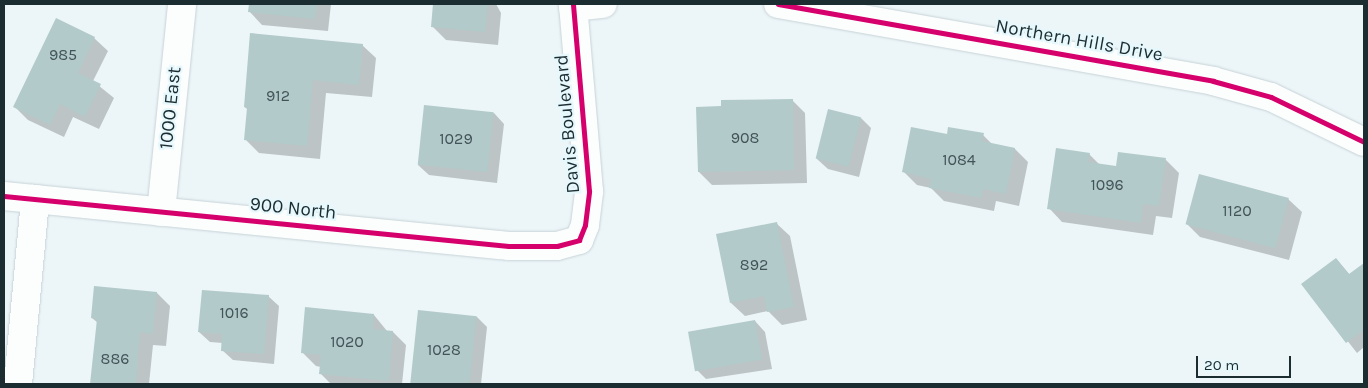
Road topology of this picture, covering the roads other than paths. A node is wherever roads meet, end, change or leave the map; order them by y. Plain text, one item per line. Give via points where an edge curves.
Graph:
1 (182, 4) edge
2 (603, 4) edge
3 (778, 4) edge
4 (573, 5) edge
5 (1364, 142) edge
6 (4, 196) edge
7 (35, 199) junction
8 (161, 212) junction
9 (579, 240) joint
10 (18, 384) edge

1 - 8 street, 1000 East
2 - 4 street
3 - 5 street, Northern Hills Drive via 1213,81 1271,97
4 - 9 street, Davis Boulevard via 589,191 586,225
6 - 7 street, 900 North
7 - 8 street, 900 North
7 - 10 street
8 - 9 street, 900 North via 509,246 557,246

